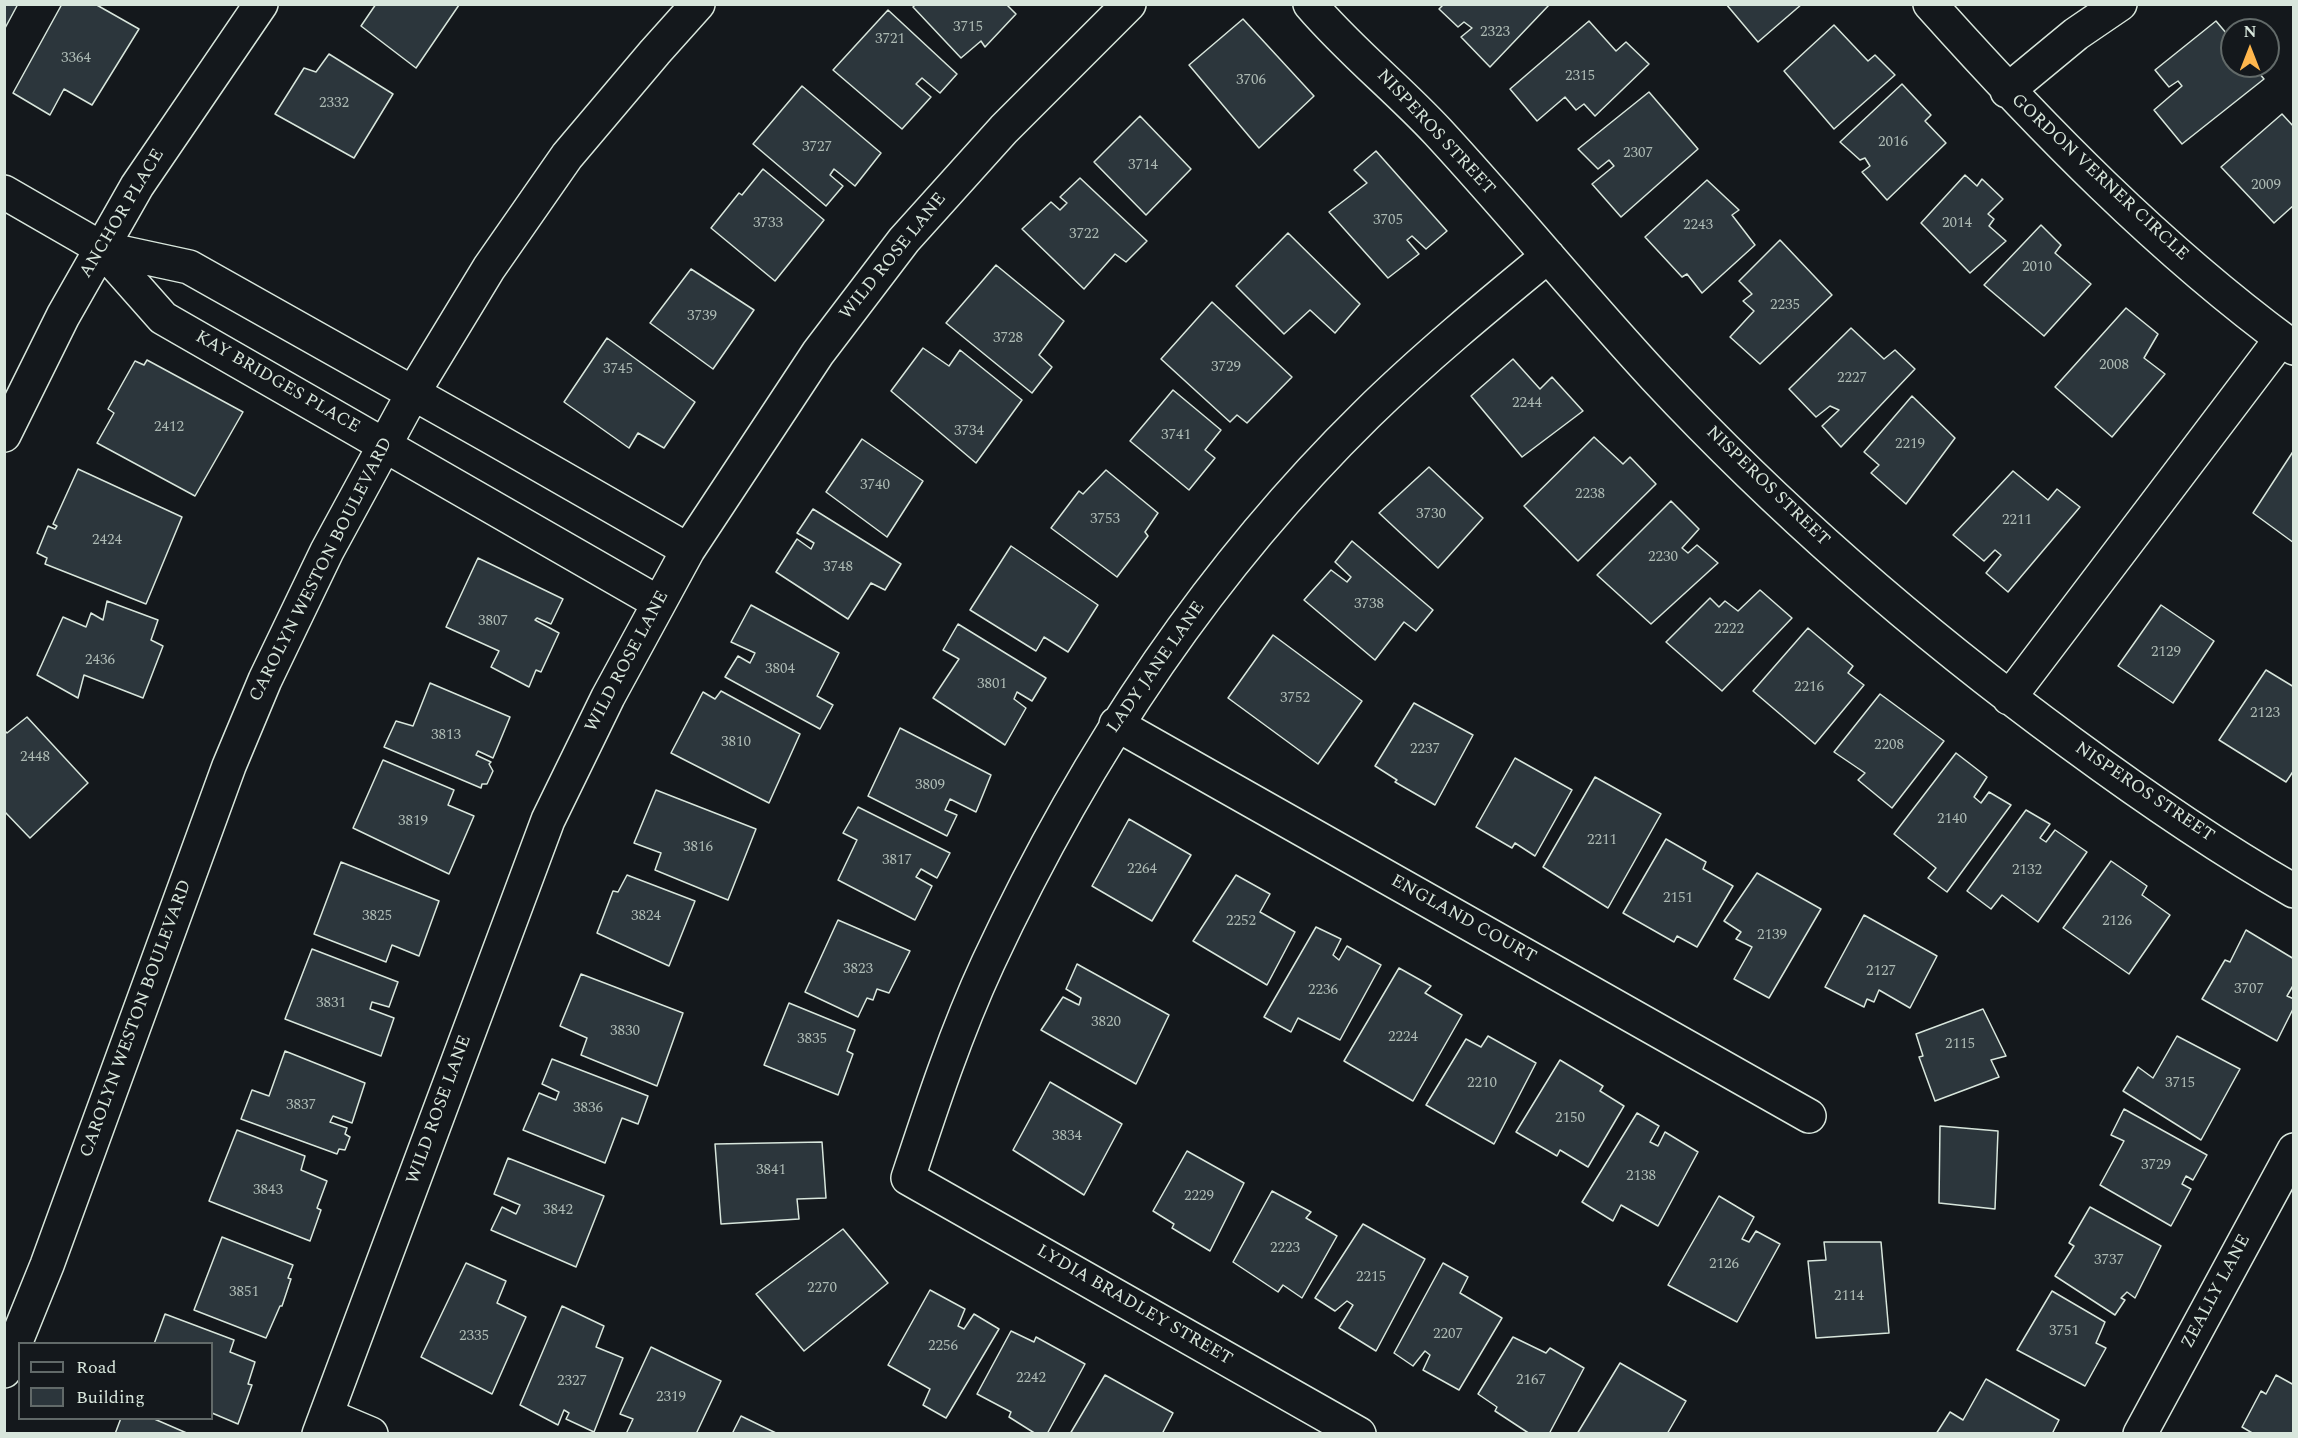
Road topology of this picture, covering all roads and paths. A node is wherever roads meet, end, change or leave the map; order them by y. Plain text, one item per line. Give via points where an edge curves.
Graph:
1 (261, 4) edge
2 (698, 4) edge
3 (1129, 4) edge
4 (1310, 4) edge
5 (1929, 4) edge
6 (2120, 4) edge
7 (2007, 91) junction
8 (4, 192) edge
9 (101, 248) junction
10 (1548, 256) junction
11 (2287, 343) edge
12 (413, 393) junction
13 (4, 435) edge
14 (384, 444) junction
15 (688, 550) junction
16 (659, 603) junction
17 (2009, 698) junction
18 (1116, 724) junction
19 (2294, 891) edge
20 (1809, 1116) dead end
21 (2294, 1150) edge
22 (908, 1178) joint
23 (4, 1371) edge
24 (323, 1424) edge
25 (371, 1434) edge
26 (1359, 1434) edge
27 (2140, 1434) edge

1 - 9 street, ANCHOR PLACE via 137,186
2 - 12 street, CAROLYN WESTON BOULEVARD via 567,156 489,268
3 - 15 street, WILD ROSE LANE via 1004,129 904,240 818,353
4 - 10 street, NISPEROS STREET via 1437,131
5 - 7 street, GORDON VERNER CIRCLE
6 - 7 street via 2076,34
7 - 11 street, GORDON VERNER CIRCLE via 2125,206
8 - 9 street, KAY BRIDGES PLACE
9 - 12 street, KAY BRIDGES PLACE via 189,267
9 - 13 street, ANCHOR PLACE
9 - 14 street, KAY BRIDGES PLACE via 163,318
10 - 17 street, NISPEROS STREET via 1656,378 1768,490 1885,597
10 - 18 street, LADY JANE LANE via 1454,333 1366,415 1280,506 1197,609
11 - 17 street, GORDON VERNER CIRCLE
12 - 14 street, CAROLYN WESTON BOULEVARD
12 - 15 street, KAY BRIDGES PLACE
14 - 16 street, KAY BRIDGES PLACE
14 - 23 street, CAROLYN WESTON BOULEVARD via 270,669 229,766 47,1264
15 - 16 street, WILD ROSE LANE
16 - 24 street, WILD ROSE LANE via 548,820
17 - 19 street, NISPEROS STREET via 2124,783
18 - 20 street, ENGLAND COURT
18 - 22 street, LADY JANE LANE via 1043,851 987,965
21 - 27 street, ZEALLY LANE
22 - 26 street, LYDIA BRADLEY STREET
24 - 25 street

